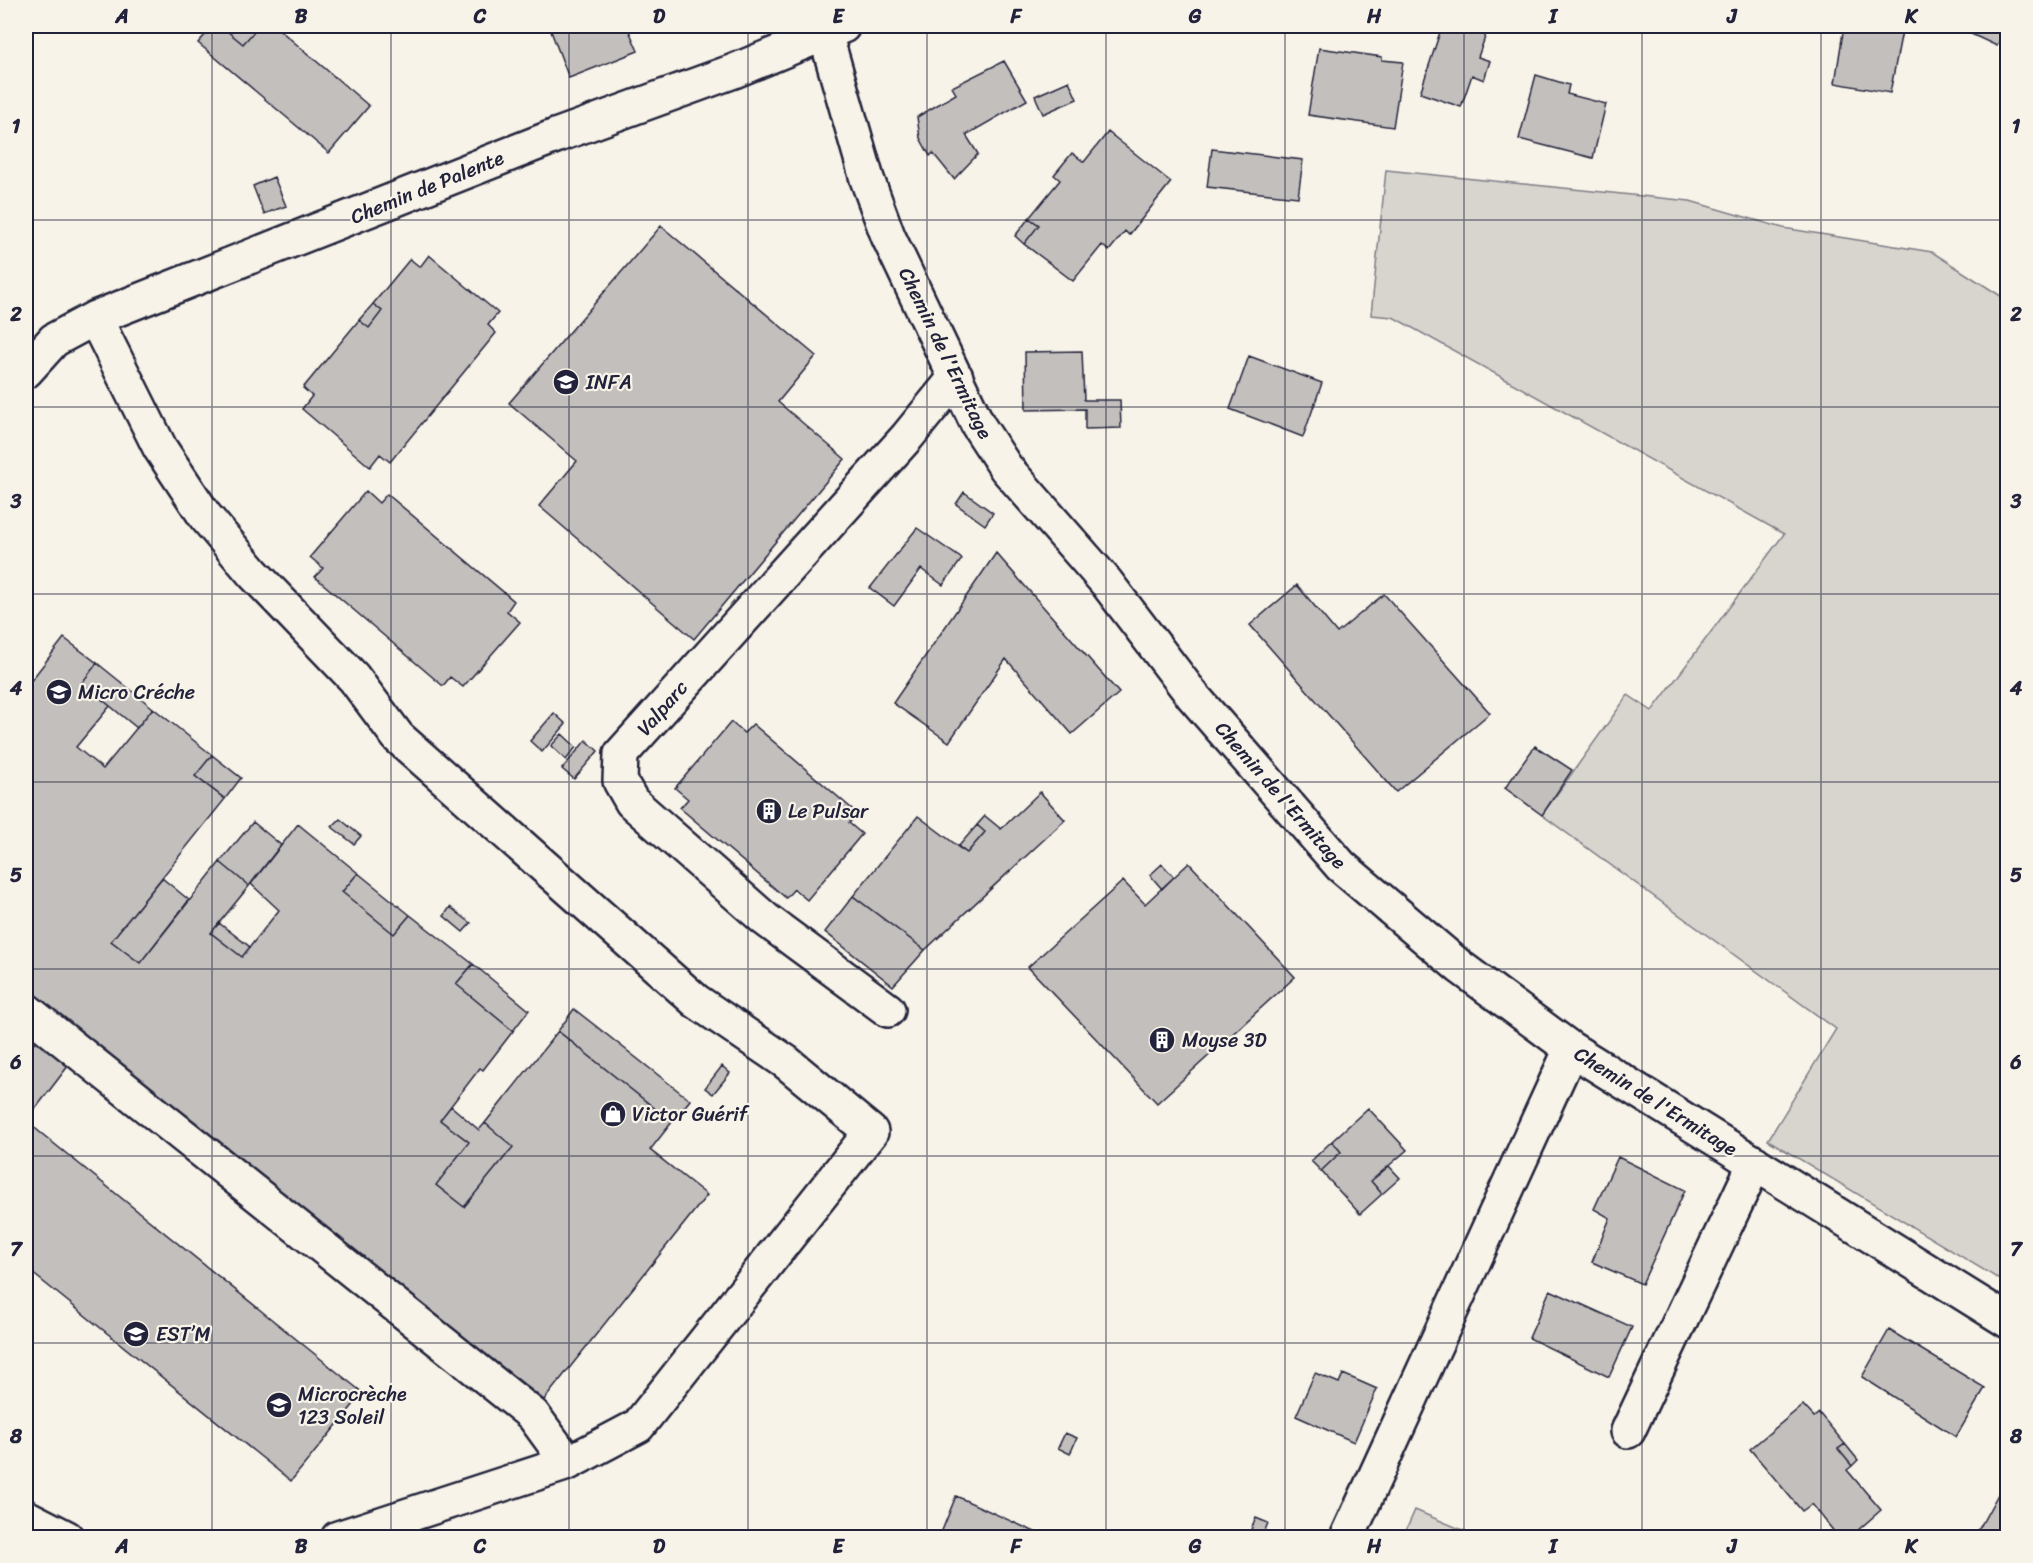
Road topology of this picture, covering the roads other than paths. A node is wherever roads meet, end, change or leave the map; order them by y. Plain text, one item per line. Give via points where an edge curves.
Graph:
1 (831, 28) edge
2 (95, 318) junction
3 (40, 344) edge
4 (26, 371) edge
5 (956, 377) junction
6 (26, 1010) edge
7 (888, 1010) dead end
8 (1571, 1049) junction
9 (1755, 1163) junction
10 (2007, 1321) edge
11 (1628, 1431) dead end
12 (568, 1463) junction
13 (26, 1517) edge
14 (67, 1538) edge
15 (338, 1538) edge
16 (1347, 1538) edge

1 - 2 street, Chemin de Palente via 734,71 558,135
1 - 5 street, Chemin de l'Ermitage via 867,179 884,226
2 - 3 street, Chemin de Palente
2 - 12 street via 160,448 205,516 253,573 354,678 398,738 696,1001 786,1062 871,1132 638,1426
3 - 4 street, Chemin de Palente
5 - 7 street, Valparc via 908,437 621,754 620,781 632,802 765,919
5 - 8 street, Chemin de l'Ermitage via 978,425 1006,468 1106,582 1193,696 1341,866 1460,967
6 - 12 street via 533,1415
8 - 9 street, Chemin de l'Ermitage
8 - 16 street
9 - 10 street, Chemin de l'Ermitage
9 - 11 street
12 - 15 street
13 - 14 street

